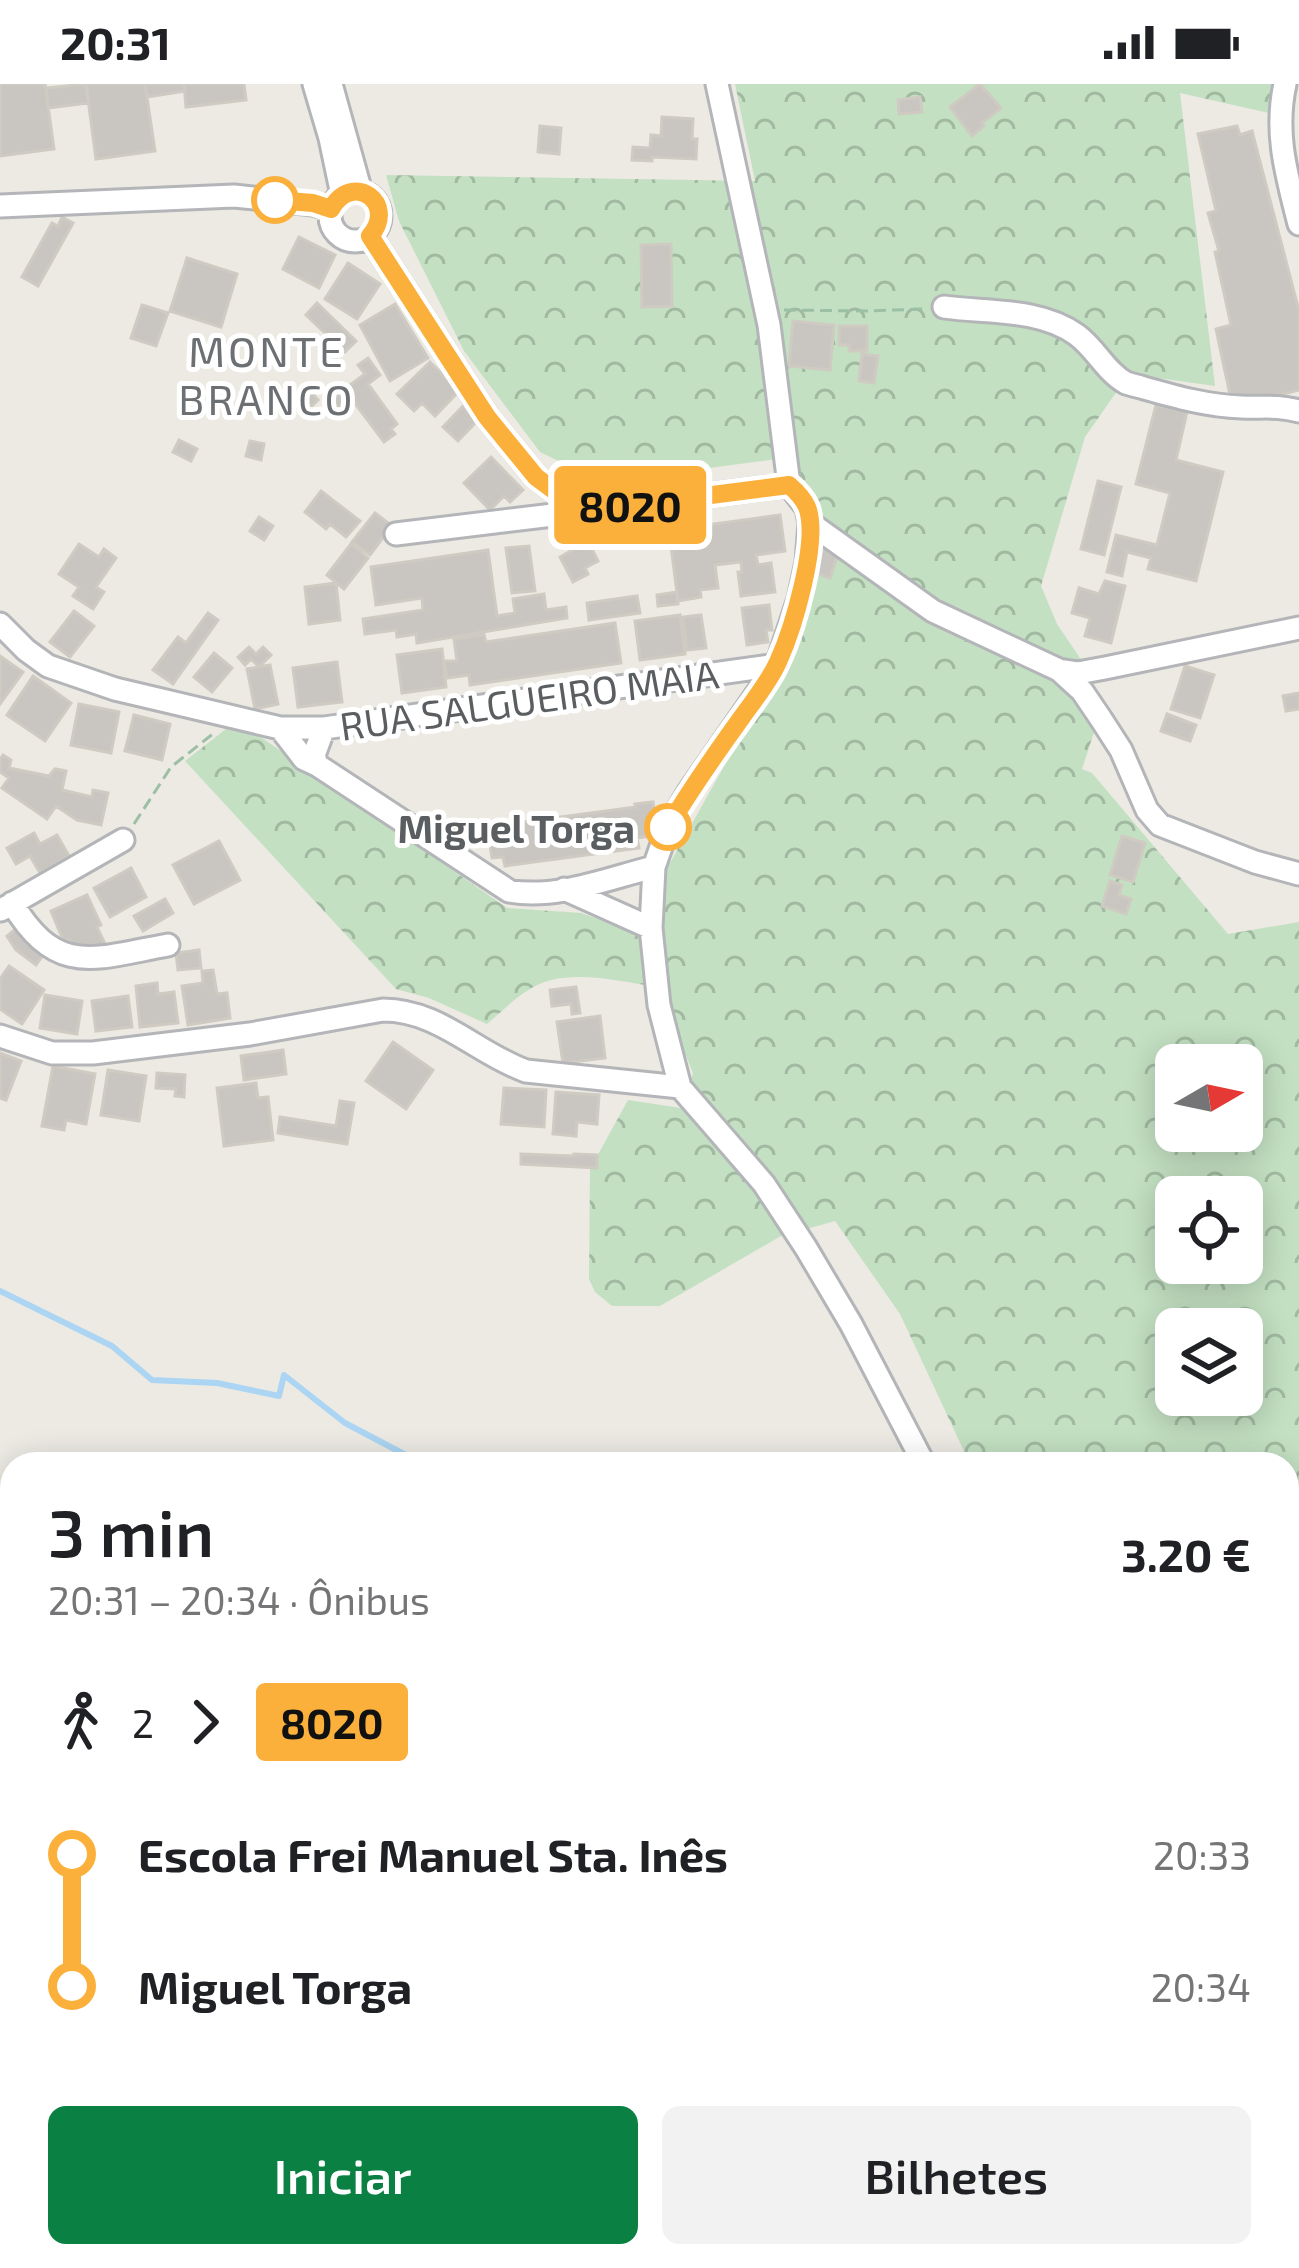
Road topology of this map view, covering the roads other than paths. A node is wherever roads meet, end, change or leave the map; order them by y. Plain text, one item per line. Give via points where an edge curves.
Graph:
1 (314, 84) edge
2 (331, 84) edge
3 (717, 84) edge
4 (1285, 84) edge
5 (345, 199) junction
6 (0, 206) edge
7 (1299, 224) edge
8 (370, 236) junction
9 (944, 307) road end
10 (1299, 411) edge
11 (789, 485) junction
12 (595, 510) junction
13 (810, 523) junction
14 (396, 534) dead end
15 (0, 624) edge
16 (1299, 628) edge
17 (777, 664) junction
18 (1059, 670) junction
19 (280, 728) junction
20 (324, 728) junction
21 (316, 765) junction
22 (123, 840) road end
23 (654, 867) junction
24 (1299, 874) edge
25 (564, 889) junction
26 (6, 907) edge
27 (652, 928) junction
28 (168, 945) dead end
29 (0, 1036) edge
30 (680, 1088) junction
31 (918, 1452) edge

1 - 5 street
2 - 5 street
3 - 11 street via 766,311
4 - 7 street via 1280,146
5 - 6 street
5 - 8 street via 374,200 380,215
5 - 8 street via 332,224 355,241
8 - 12 street via 487,417 536,477
9 - 10 street via 1048,320 1080,337 1126,383 1190,400
11 - 12 street
11 - 13 street
12 - 14 street
13 - 17 street via 808,562
13 - 18 street via 933,611
15 - 19 street, RUA SALGUEIRO MAIA via 48,666
16 - 18 street via 1078,673
17 - 20 street, RUA SALGUEIRO MAIA
17 - 23 street via 689,792
18 - 24 street via 1121,750 1160,825
19 - 20 street, RUA SALGUEIRO MAIA
19 - 21 street
20 - 21 street
21 - 25 street via 509,891
22 - 26 street
23 - 25 street
23 - 27 street
25 - 27 street
26 - 28 street via 62,956
27 - 30 street via 658,1005
29 - 30 street via 52,1053 93,1053 405,1010 526,1071
30 - 31 street via 764,1184

